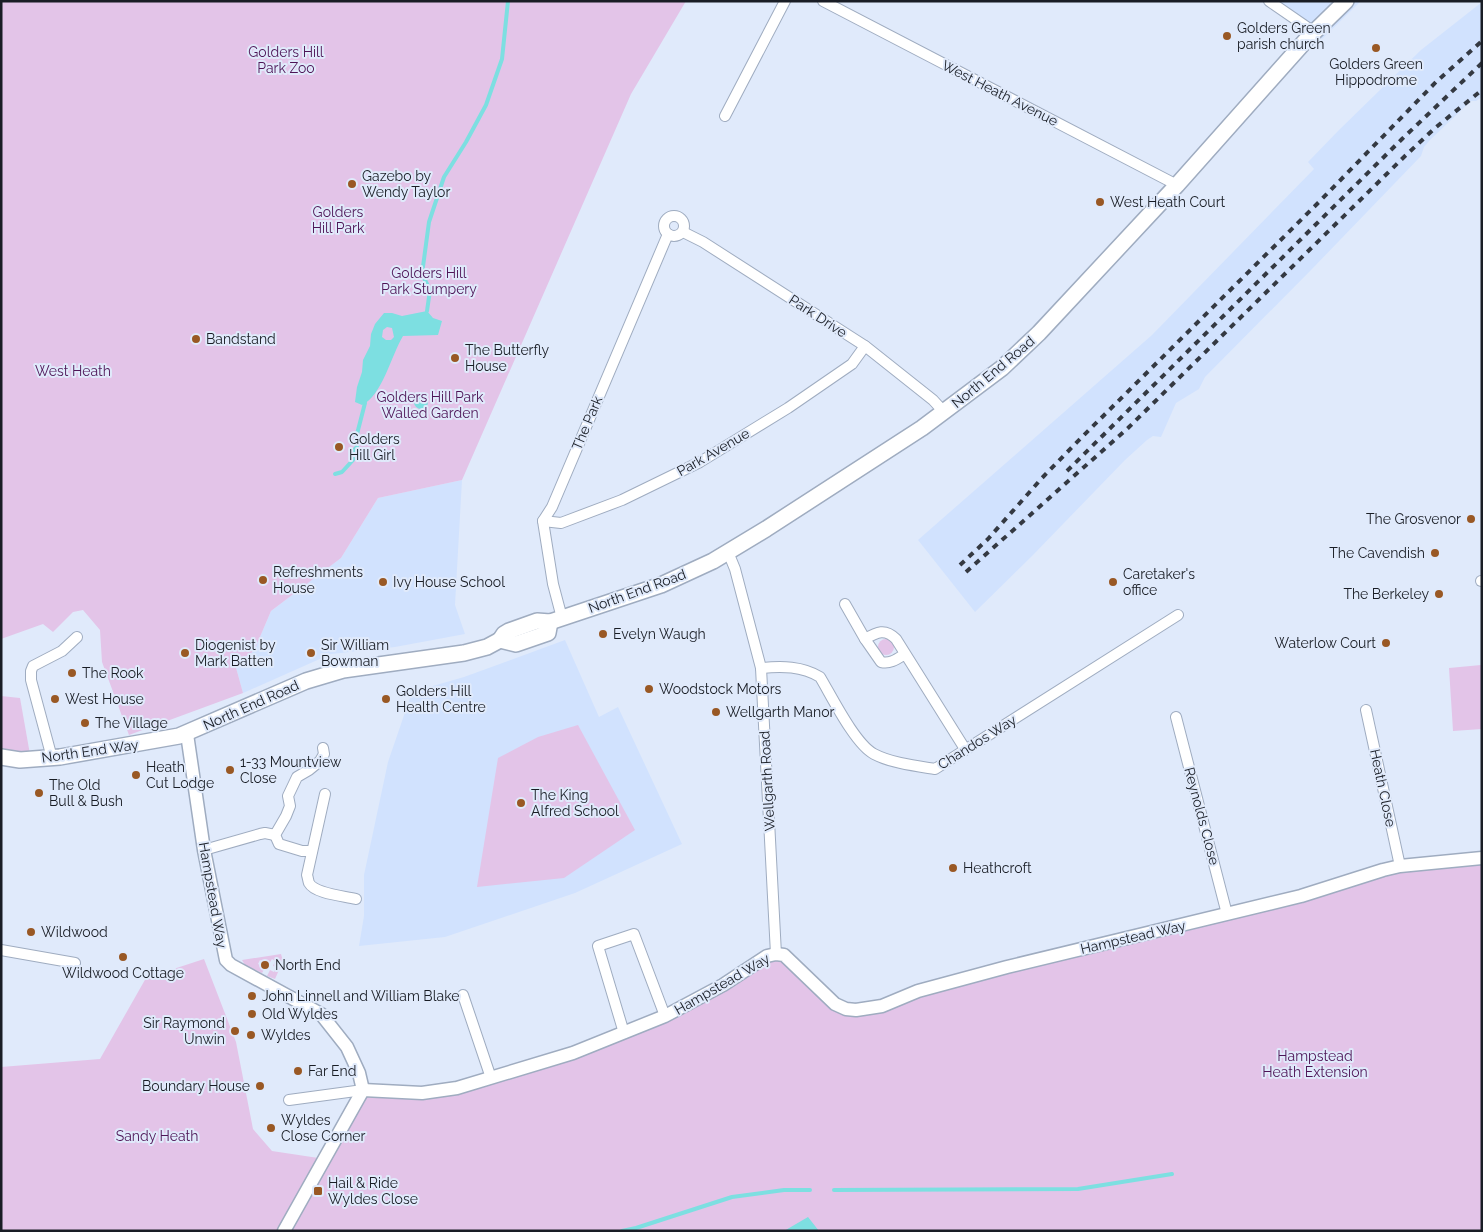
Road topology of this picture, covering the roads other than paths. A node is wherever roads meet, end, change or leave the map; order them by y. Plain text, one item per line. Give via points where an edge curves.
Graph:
1 (785, 1) edge
2 (822, 1) edge
3 (1269, 1) edge
4 (1346, 1) edge
5 (1314, 32) junction
6 (725, 116) dead end
7 (1177, 186) junction
8 (671, 217) joint
9 (676, 234) junction
10 (865, 346) junction
11 (944, 412) junction
12 (543, 521) junction
13 (728, 552) junction
14 (845, 604) dead end
15 (1178, 615) dead end
16 (556, 620) junction
17 (77, 636) dead end
18 (865, 639) junction
19 (905, 654) junction
20 (761, 668) junction
21 (1366, 710) dead end
22 (1176, 717) dead end
23 (183, 735) junction
24 (323, 748) dead end
25 (965, 749) junction
26 (52, 758) junction
27 (2, 761) edge
28 (326, 794) dead end
29 (275, 835) junction
30 (204, 850) junction
31 (312, 851) junction
32 (1482, 858) edge
33 (1400, 866) junction
34 (356, 899) dead end
35 (1228, 914) junction
36 (1, 950) edge
37 (776, 954) junction
38 (75, 963) dead end
39 (463, 995) dead end
40 (665, 1016) junction
41 (624, 1033) junction
42 (491, 1078) junction
43 (363, 1090) junction
44 (289, 1100) dead end
45 (284, 1231) edge

1 - 6 street
2 - 7 street, West Heath Avenue
3 - 5 street
4 - 5 main road, North End Road
5 - 7 main road, North End Road
7 - 11 main road, North End Road via 1039,333 1002,368
8 - 9 street, The Park via 665,223 665,231
8 - 9 street, Park Drive via 682,220 684,228
9 - 10 street, Park Drive via 703,242
9 - 12 street, The Park
10 - 11 street, Park Drive
10 - 12 street, Park Avenue via 852,364 700,462 622,500 561,523
11 - 13 main road, North End Road
12 - 16 street
13 - 16 main road, North End Road via 661,585
13 - 20 street, Wellgarth Road
14 - 18 street
15 - 25 street, Chandos Way
16 - 23 main road, North End Road via 538,621 510,631 487,647 464,653 343,670 306,681
17 - 26 street via 62,650 33,666 31,671 30,680
18 - 19 street via 880,631 888,632
18 - 19 street via 881,662 893,662
19 - 25 street
20 - 25 street, Chandos Way via 798,669 820,677 860,741 874,754 935,770
20 - 37 street, Wellgarth Road
21 - 33 street, Heath Close
22 - 35 street, Reynolds Close
23 - 26 main road, North End Way
23 - 30 street, Hampstead Way
24 - 29 street via 320,761 297,777 288,796 290,806
26 - 27 main road, North End Way
28 - 31 street
29 - 30 street via 260,834
29 - 31 street via 279,844
30 - 43 street, Hampstead Way via 226,960 321,1014 347,1047
31 - 34 street via 307,875 310,884 318,890
32 - 33 street, Hampstead Way
33 - 35 street, Hampstead Way
35 - 37 street, Hampstead Way via 1030,961 918,991 868,1009 846,1009 835,1004 784,955
36 - 38 street
37 - 40 street, Hampstead Way via 767,956 723,985
39 - 42 street
40 - 41 street, Hampstead Way
40 - 41 street via 634,934 598,946
41 - 42 street, Hampstead Way via 573,1053
42 - 43 street, Hampstead Way via 457,1088 422,1093
43 - 44 street
43 - 45 street

